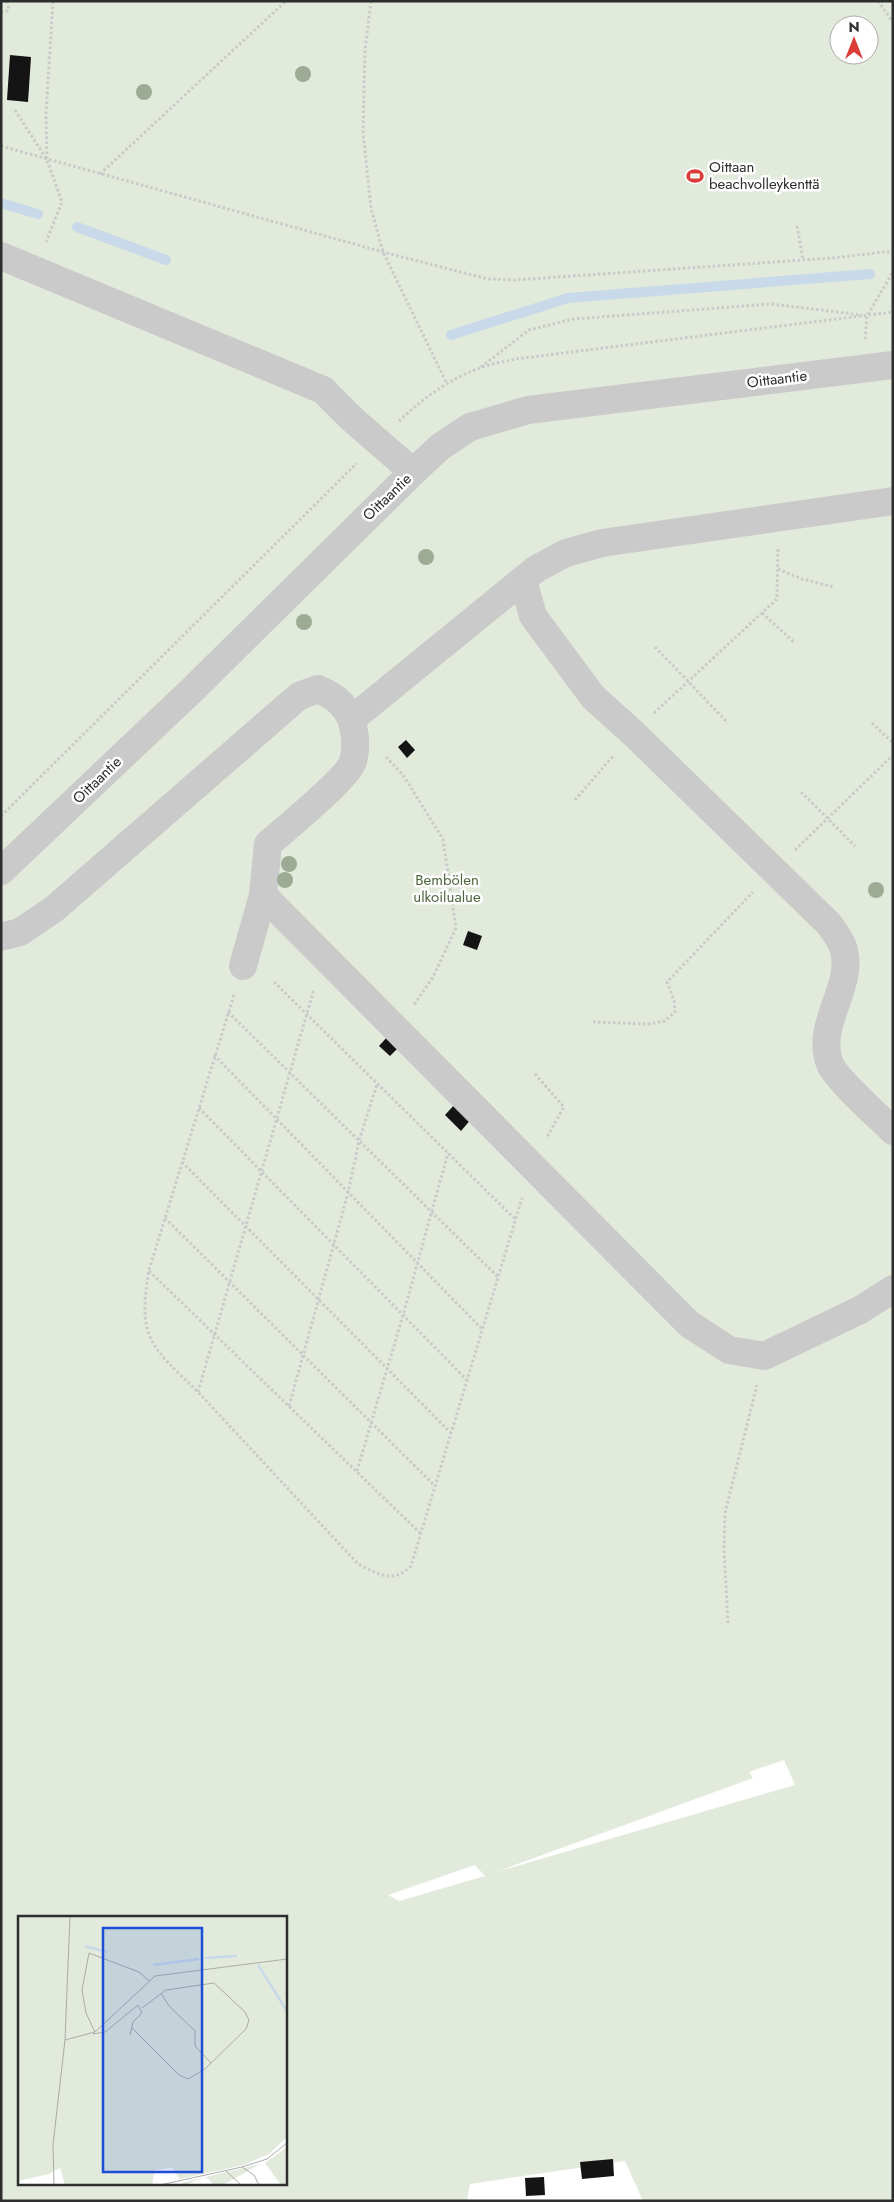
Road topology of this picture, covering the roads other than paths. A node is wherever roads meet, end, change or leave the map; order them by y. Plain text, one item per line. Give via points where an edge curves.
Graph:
1 (1, 256) edge
2 (893, 364) edge
3 (413, 472) junction
4 (893, 501) edge
5 (523, 580) junction
6 (352, 719) junction
7 (1, 871) edge
8 (263, 896) junction
9 (1, 937) edge
10 (243, 966) road end
11 (893, 1131) edge
12 (893, 1289) edge

1 - 3 street via 323,390
2 - 3 street, Oittaantie via 528,410 470,427
3 - 7 street, Oittaantie via 191,691
4 - 5 street via 602,543 566,553 536,568
5 - 6 street
5 - 11 street via 533,616 592,697 829,924 843,947 846,968 826,1045 830,1064
6 - 8 street via 356,739 353,762 336,783 268,844
6 - 9 street via 335,696 318,689 299,696 54,909 20,932
8 - 10 street
8 - 12 street via 689,1324 729,1350 764,1356 860,1310

